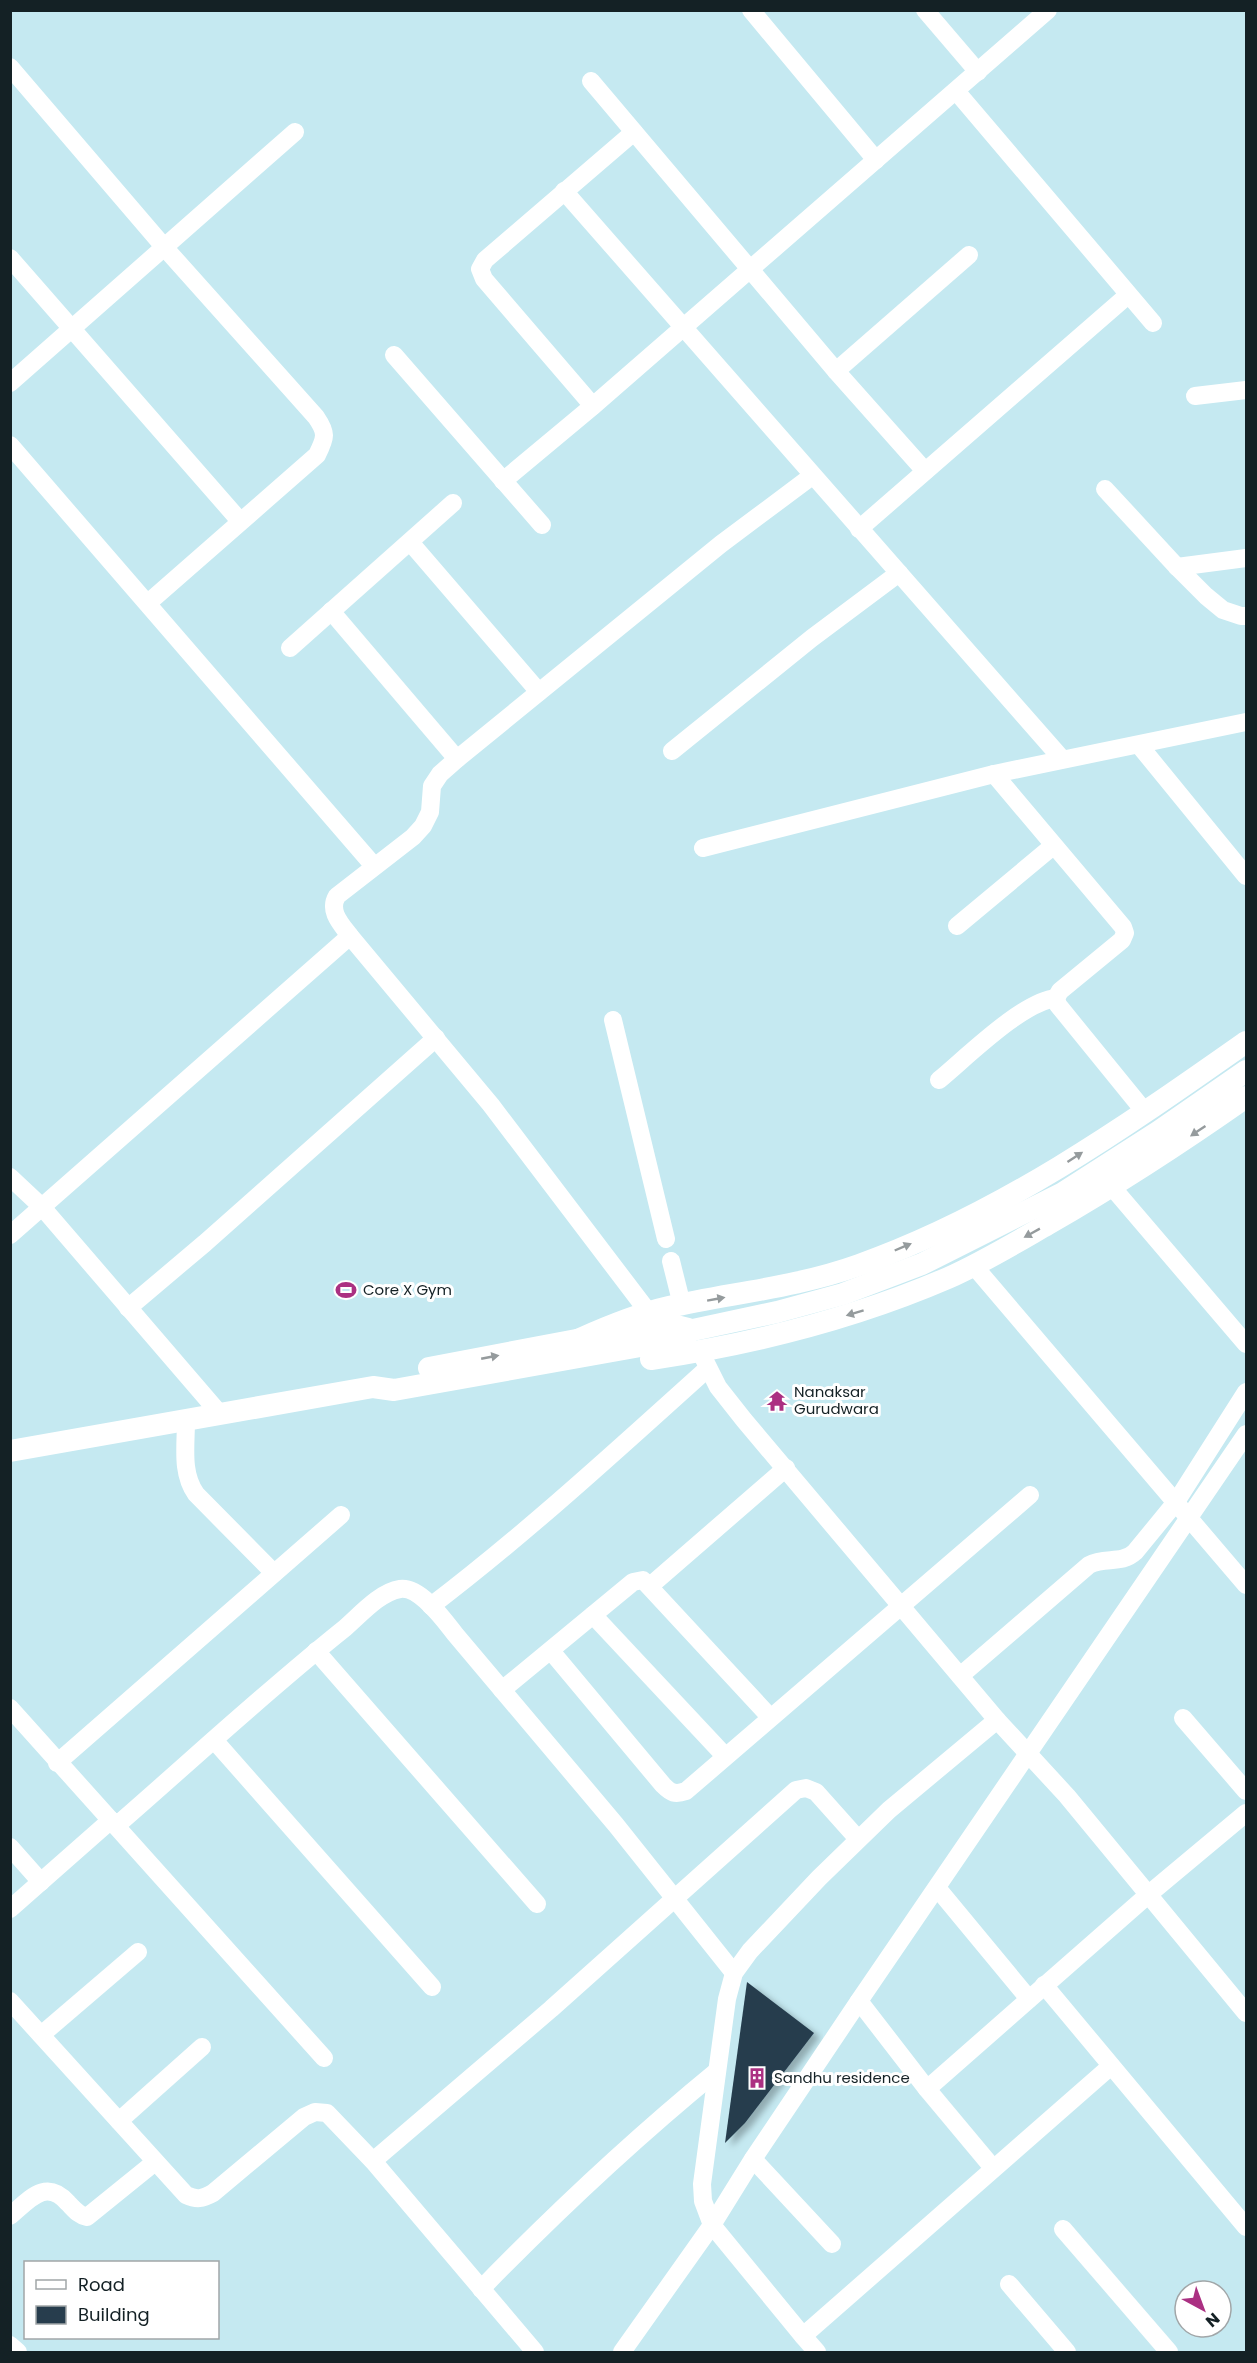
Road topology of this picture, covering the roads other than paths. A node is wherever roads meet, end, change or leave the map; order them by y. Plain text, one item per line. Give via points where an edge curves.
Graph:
1 (751, 10) edge
2 (925, 10) edge
3 (1048, 10) edge
4 (10, 67) edge
5 (978, 72) junction
6 (591, 81) dead end
7 (956, 91) junction
8 (295, 132) dead end
9 (634, 132) junction
10 (876, 160) junction
11 (564, 191) junction
12 (165, 248) junction
13 (969, 255) dead end
14 (10, 258) edge
15 (750, 269) junction
16 (1128, 295) junction
17 (1153, 323) dead end
18 (71, 327) junction
19 (682, 328) junction
20 (394, 355) dead end
21 (836, 371) junction
22 (10, 383) edge
23 (1246, 390) edge
24 (1195, 396) dead end
25 (593, 406) junction
26 (10, 445) edge
27 (925, 471) junction
28 (812, 476) junction
29 (503, 481) junction
30 (1105, 489) dead end
31 (453, 503) dead end
32 (240, 521) junction
33 (542, 525) dead end
34 (859, 529) junction
35 (410, 542) junction
36 (1246, 558) edge
37 (1177, 567) junction
38 (899, 573) junction
39 (148, 603) junction
40 (331, 611) junction
41 (1246, 615) edge
42 (290, 648) dead end
43 (539, 692) junction
44 (1246, 722) edge
45 (1139, 745) junction
46 (672, 751) dead end
47 (457, 759) junction
48 (1062, 759) junction
49 (994, 774) junction
50 (1053, 846) junction
51 (703, 848) dead end
52 (374, 866) junction
53 (1246, 876) edge
54 (957, 926) dead end
55 (350, 936) junction
56 (1056, 998) junction
57 (613, 1020) dead end
58 (436, 1038) junction
59 (1246, 1042) edge
60 (1246, 1071) edge
61 (939, 1080) dead end
62 (1246, 1097) edge
63 (1145, 1112) junction
64 (10, 1177) edge
65 (1112, 1187) junction
66 (42, 1207) junction
67 (10, 1235) edge
68 (666, 1239) dead end
69 (671, 1261) dead end
70 (974, 1266) junction
71 (682, 1305) junction
72 (128, 1308) junction
73 (649, 1312) junction
74 (1246, 1344) edge
75 (581, 1348) junction
76 (703, 1360) junction
77 (1246, 1392) edge
78 (220, 1414) junction
79 (186, 1420) junction
80 (1246, 1434) edge
81 (10, 1451) edge
82 (786, 1468) junction
83 (1030, 1495) dead end
84 (1176, 1502) junction
85 (341, 1515) dead end
86 (1189, 1519) junction
87 (274, 1573) junction
88 (1246, 1585) edge
89 (650, 1586) junction
90 (901, 1605) junction
91 (431, 1606) junction
92 (593, 1615) junction
93 (316, 1651) junction
94 (551, 1651) junction
95 (960, 1676) junction
96 (502, 1690) junction
97 (10, 1708) edge
98 (770, 1717) junction
99 (1183, 1718) dead end
100 (997, 1720) junction
101 (214, 1740) junction
102 (1028, 1751) junction
103 (725, 1756) junction
104 (57, 1763) junction
105 (1246, 1791) edge
106 (1246, 1813) edge
107 (114, 1823) junction
108 (858, 1839) junction
109 (10, 1847) edge
110 (41, 1882) junction
111 (938, 1889) junction
112 (1149, 1894) junction
113 (675, 1900) junction
114 (537, 1904) dead end
115 (10, 1909) edge
116 (138, 1952) dead end
117 (734, 1973) junction
118 (1044, 1985) junction
119 (432, 1987) dead end
120 (1029, 1999) junction
121 (10, 2001) edge
122 (859, 2001) junction
123 (1246, 2013) edge
124 (40, 2035) junction
125 (202, 2047) dead end
126 (324, 2058) dead end
127 (1111, 2066) junction
128 (717, 2071) junction
129 (927, 2089) junction
130 (119, 2121) junction
131 (753, 2159) junction
132 (372, 2161) junction
133 (155, 2162) junction
134 (993, 2168) junction
135 (10, 2216) edge
136 (711, 2225) junction
137 (1246, 2227) edge
138 (1063, 2229) dead end
139 (832, 2244) dead end
140 (1010, 2284) dead end
141 (481, 2289) junction
142 (803, 2336) junction
143 (10, 2345) edge
144 (1063, 2351) edge
145 (18, 2352) edge
146 (535, 2352) edge
147 (622, 2352) edge
148 (817, 2352) edge
149 (1169, 2352) edge

1 - 10 street
2 - 5 street
3 - 5 street
4 - 12 street
5 - 7 street
6 - 9 street
7 - 10 street
7 - 16 street
8 - 12 street
9 - 11 street
9 - 15 street
10 - 15 street
11 - 19 street
11 - 25 street via 480,268 484,279
12 - 18 street
12 - 32 street via 324,428 324,441 317,455
13 - 21 street
14 - 18 street
15 - 19 street
15 - 21 street
16 - 17 street
16 - 27 street
18 - 22 street
18 - 32 street
19 - 25 street
19 - 28 street
20 - 29 street
21 - 27 street
23 - 24 street
25 - 29 street
26 - 39 street
27 - 34 street
28 - 34 street
28 - 43 street via 721,544
29 - 33 street
30 - 37 street
31 - 35 street
32 - 39 street
34 - 38 street
35 - 40 street
35 - 43 street
36 - 37 street
37 - 41 street via 1223,610
38 - 46 street
38 - 48 street
39 - 52 street
40 - 42 street
40 - 47 street
43 - 47 street
44 - 45 street
45 - 48 street
45 - 53 street
47 - 52 street via 432,786 430,812 423,826
48 - 49 street
49 - 50 street
49 - 51 street
50 - 54 street
50 - 56 street via 1125,933 1122,940
52 - 55 street via 333,904
55 - 58 street
55 - 66 street
56 - 61 street via 1039,1001 1022,1011
56 - 63 street
57 - 68 street
58 - 72 street
58 - 73 street
59 - 63 main road
60 - 75 main road via 1063,1193 922,1264 843,1294 777,1312 693,1330 672,1325
62 -> 65 main road
71 -> 63 main road via 858,1266 939,1233 1061,1166
64 - 66 street
65 -> 70 main road
65 - 74 street
66 - 67 street
66 - 72 street
69 - 71 street
70 -> 76 main road via 861,1312
70 - 84 street
71 - 73 main road
72 - 78 street
73 - 75 main road via 612,1325
75 - 76 main road via 598,1364
75 - 78 main road via 460,1370 393,1376 373,1387
76 - 82 street via 744,1420
76 - 91 street via 520,1534
77 - 84 street
78 - 79 main road
79 - 81 main road
79 - 87 street via 189,1483
80 - 86 street
82 - 89 street
82 - 90 street
83 - 90 street
84 - 86 street
84 - 95 street via 1128,1558 1099,1559 1089,1565
85 - 87 street
86 - 88 street
86 - 102 street
87 - 104 street
89 - 92 street via 638,1579
89 - 98 street
90 - 95 street
90 - 98 street
91 - 93 street via 416,1592 402,1588 388,1593
91 - 96 street
92 - 94 street
92 - 103 street
93 - 101 street
93 - 114 street
94 - 96 street
94 - 103 street via 670,1792 686,1791
95 - 100 street
96 - 113 street
97 - 104 street
98 - 103 street
99 - 105 street
100 - 102 street
100 - 108 street
101 - 107 street
101 - 119 street
102 - 111 street
102 - 112 street
104 - 107 street
106 - 112 street
107 - 110 street
107 - 126 street
108 - 113 street via 816,1792 796,1790
108 - 117 street via 750,1951
109 - 110 street
110 - 115 street
111 - 120 street
111 - 122 street
112 - 118 street
112 - 123 street
113 - 117 street
113 - 132 street
116 - 124 street
117 - 128 street
118 - 120 street
118 - 127 street
120 - 129 street
121 - 124 street
122 - 129 street
122 - 131 street
124 - 130 street
125 - 130 street
127 - 134 street
127 - 137 street
128 - 136 street via 702,2184
128 - 141 street via 588,2183
129 - 134 street
130 - 133 street
131 - 136 street
131 - 139 street
132 - 133 street via 327,2113 315,2112 204,2198 194,2199 186,2194
132 - 141 street
133 - 135 street via 87,2217 52,2190 31,2198
134 - 142 street
136 - 142 street
136 - 147 street
138 - 149 street
140 - 144 street
141 - 146 street
142 - 148 street
143 - 145 street

